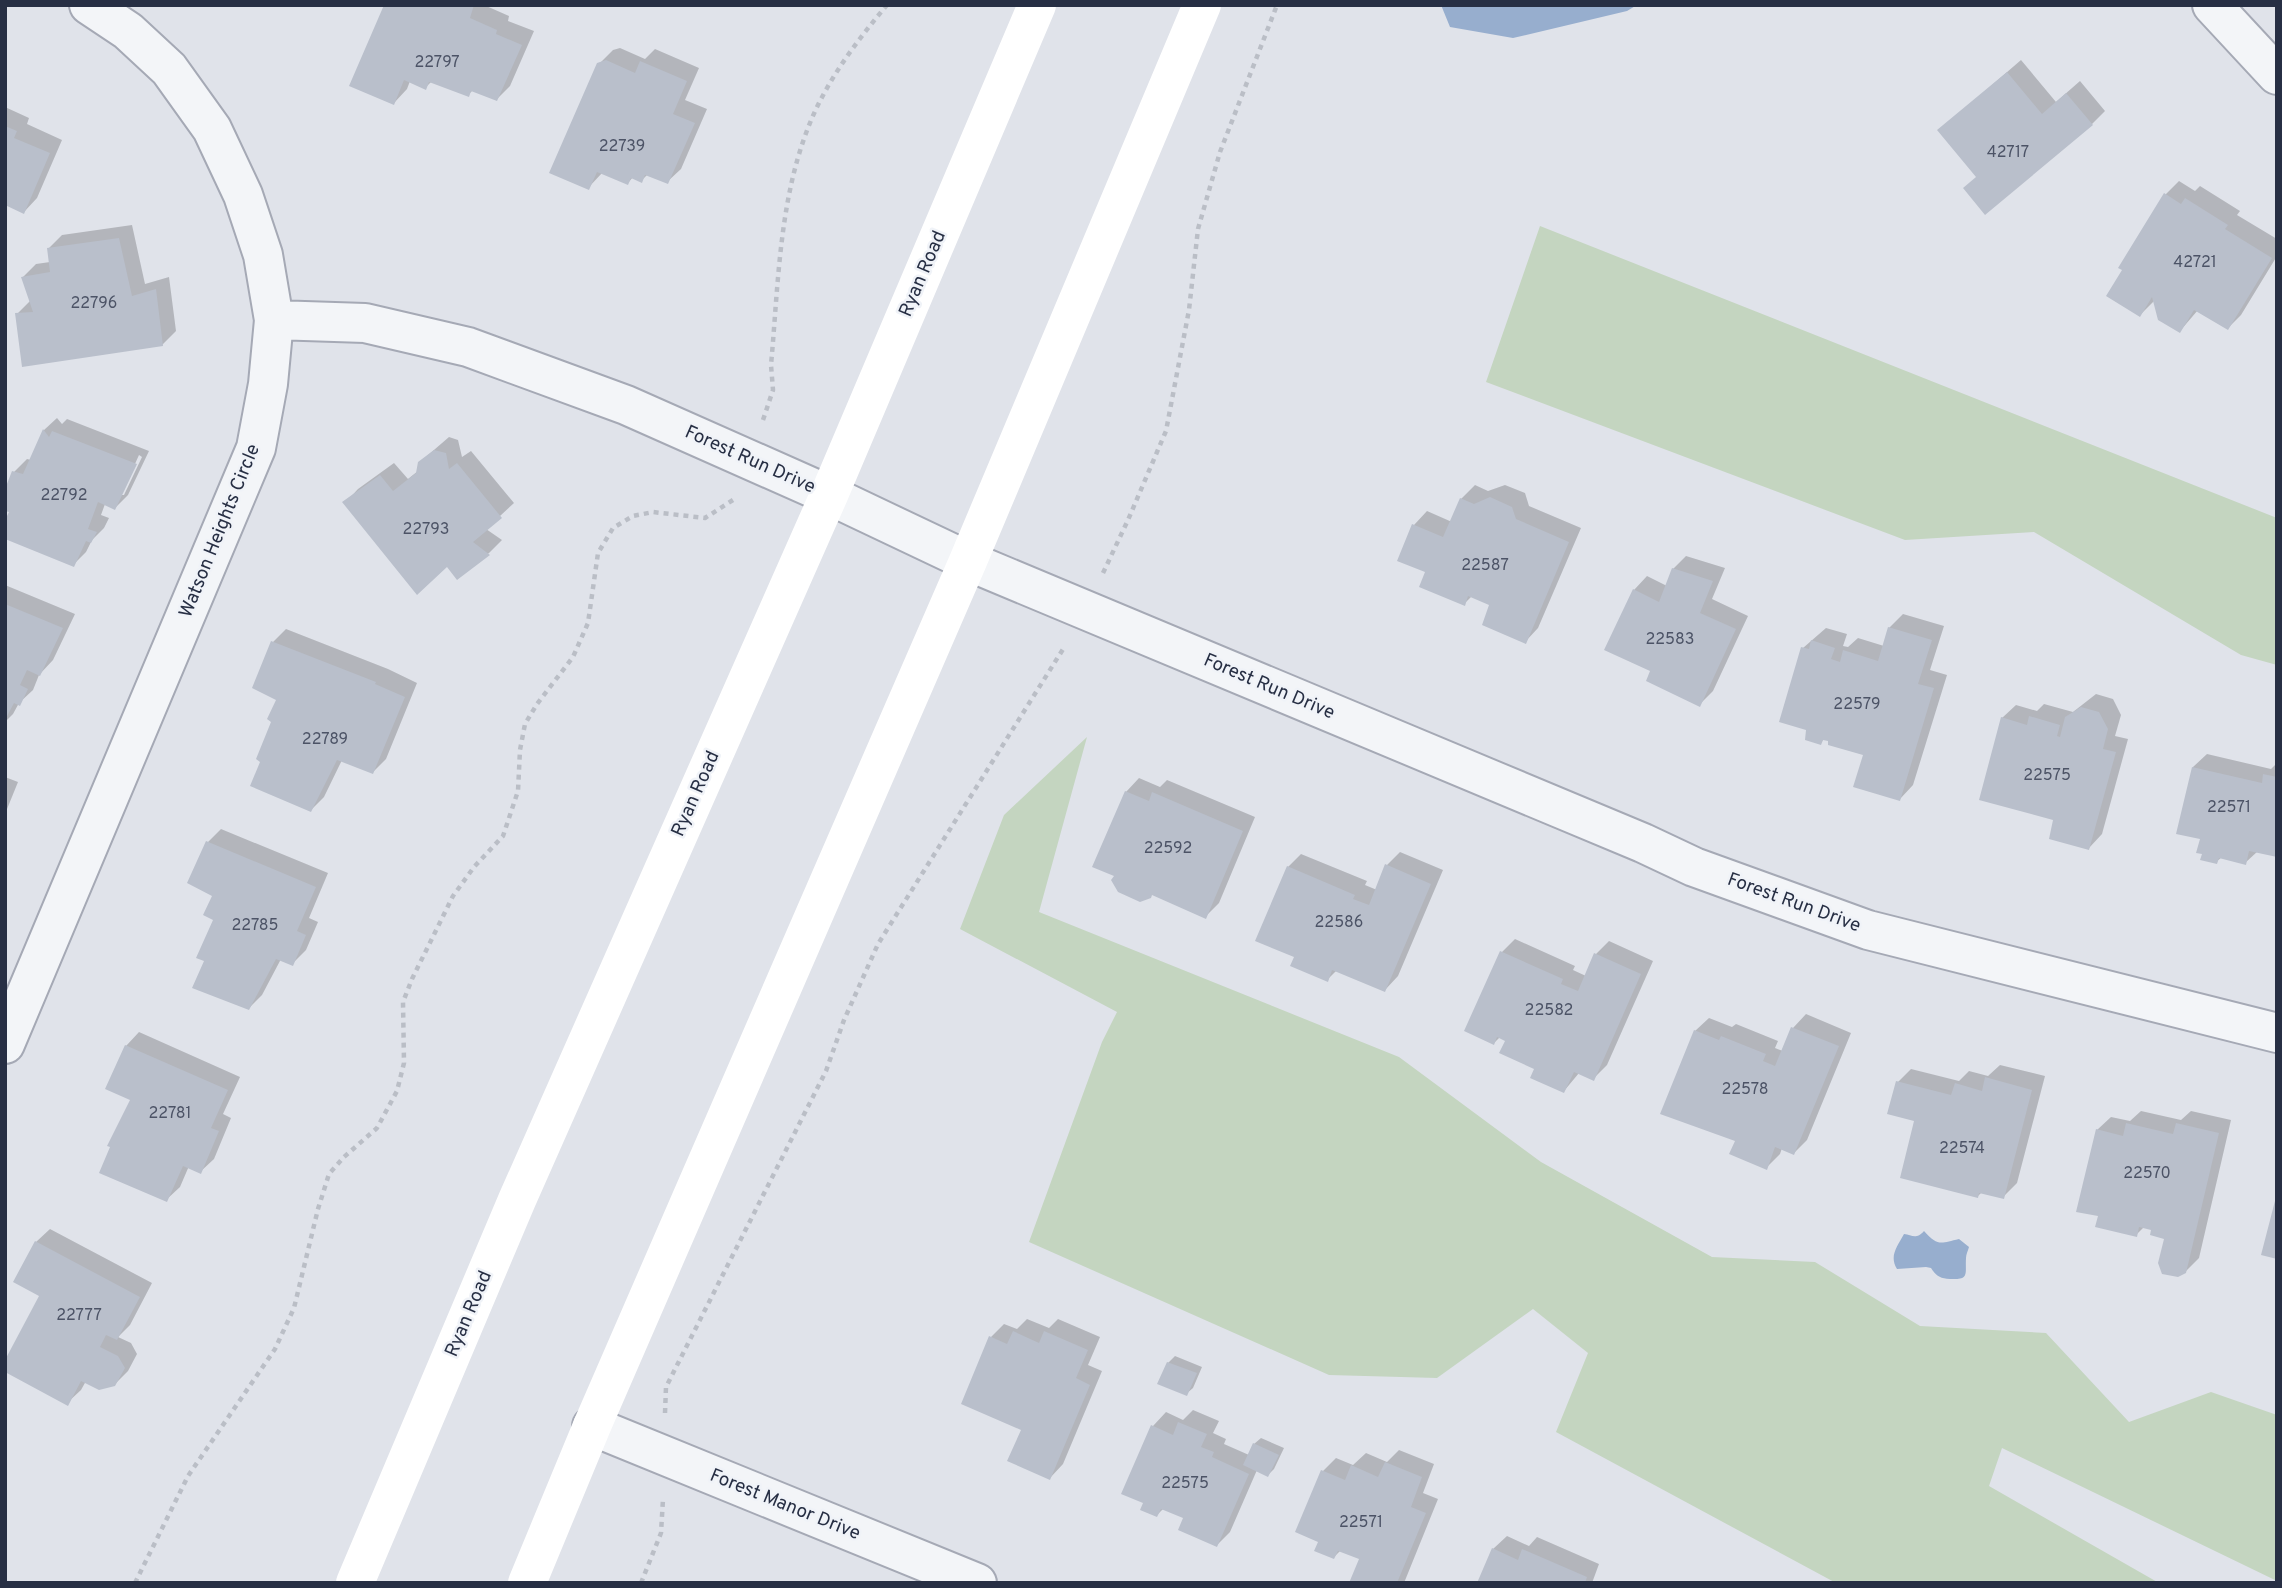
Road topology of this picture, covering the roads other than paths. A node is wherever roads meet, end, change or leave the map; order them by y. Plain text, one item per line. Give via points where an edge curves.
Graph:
1 (89, 5) edge
2 (1037, 5) edge
3 (1202, 5) edge
4 (2212, 5) edge
5 (2277, 75) edge
6 (274, 320) junction
7 (829, 495) junction
8 (968, 561) junction
9 (2277, 1033) edge
10 (5, 1044) edge
11 (593, 1426) junction
12 (355, 1583) edge
13 (527, 1583) edge
14 (977, 1583) edge

1 - 6 street, Watson Heights Circle via 128,31 169,69 212,129 243,195 263,255
2 - 7 main road, Ryan Road
3 - 8 main road
4 - 5 street
6 - 7 street, Forest Run Drive via 365,323 468,347 626,405
6 - 10 street, Watson Heights Circle via 256,448
7 - 8 street, Forest Run Drive
7 - 12 main road, Ryan Road via 523,1187
8 - 9 street, Forest Run Drive via 1694,867 1868,930
8 - 11 main road
11 - 13 main road
11 - 14 street, Forest Manor Drive

